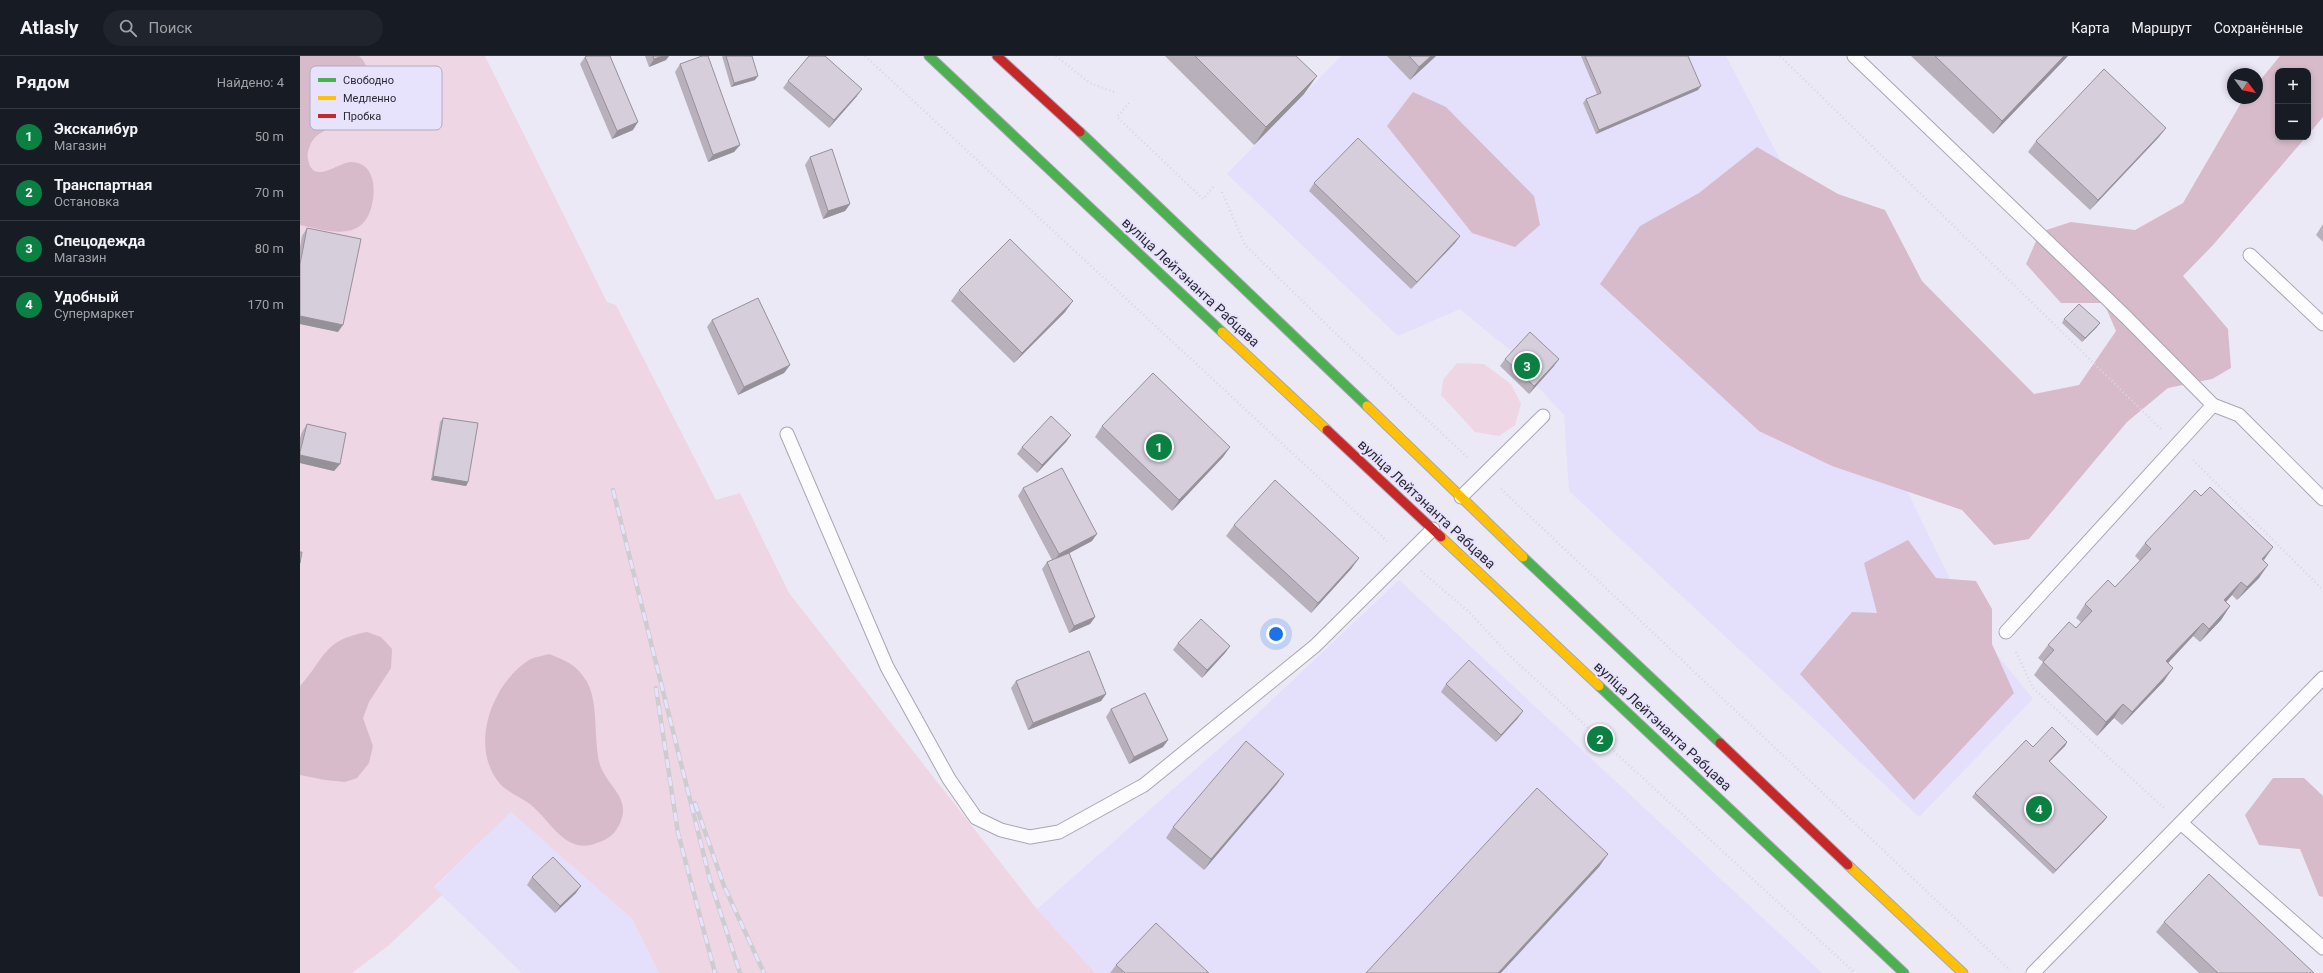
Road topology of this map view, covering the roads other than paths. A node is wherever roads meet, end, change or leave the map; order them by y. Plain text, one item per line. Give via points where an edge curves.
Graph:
1 (930, 56) edge
2 (997, 56) edge
3 (1854, 56) edge
4 (2250, 255) dead end
5 (2323, 324) edge
6 (2214, 405) junction
7 (1543, 416) dead end
8 (787, 434) dead end
9 (1461, 497) junction
10 (2323, 499) edge
11 (1433, 529) junction
12 (2006, 632) road end
13 (2323, 678) edge
14 (2181, 823) junction
15 (2323, 948) edge
16 (1904, 973) edge
17 (1963, 973) edge
18 (2033, 973) edge

1 - 11 highway, вуліца Лейтэнанта Рабцава
2 - 9 highway, вуліца Лейтэнанта Рабцава via 1128,176
3 - 6 lane
4 - 5 lane
6 - 10 lane via 2239,415
6 - 12 lane
7 - 9 lane
8 - 11 lane via 887,667 949,779 976,818 1001,830 1030,837 1059,832 1144,785 1315,646
9 - 17 highway, вуліца Лейтэнанта Рабцава
11 - 16 highway, вуліца Лейтэнанта Рабцава
13 - 14 lane
14 - 15 lane
14 - 18 lane

